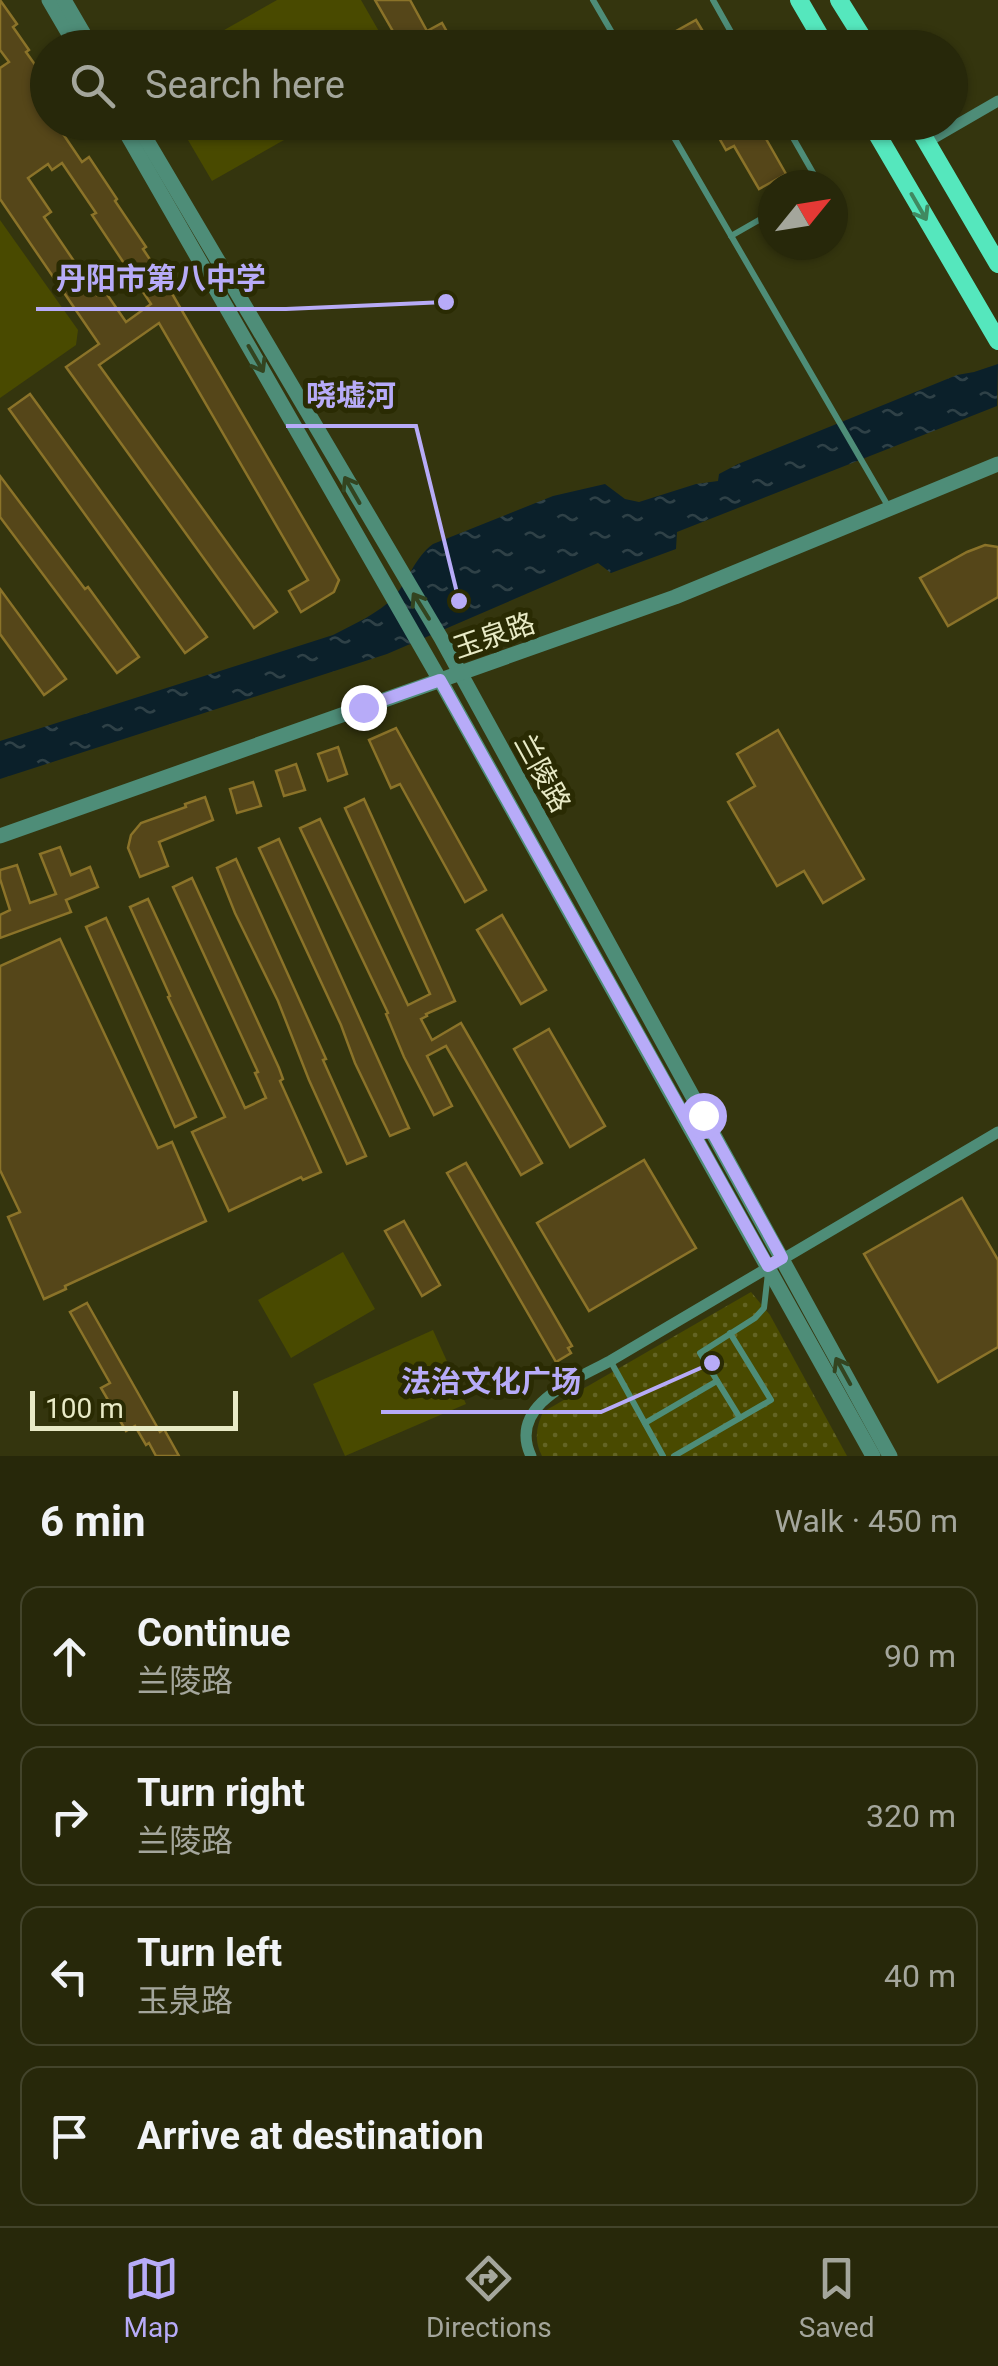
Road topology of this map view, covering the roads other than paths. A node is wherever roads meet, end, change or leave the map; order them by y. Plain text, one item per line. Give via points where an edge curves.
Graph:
1 (50, 0) edge
2 (64, 0) edge
3 (594, 0) edge
4 (713, 0) edge
5 (800, 0) edge
6 (839, 0) edge
7 (67, 30) edge
8 (82, 30) edge
9 (611, 30) edge
10 (730, 30) edge
11 (817, 30) edge
12 (858, 30) edge
13 (998, 101) edge
14 (968, 119) edge
15 (130, 140) edge
16 (147, 140) edge
17 (675, 140) edge
18 (794, 140) edge
19 (881, 140) edge
20 (931, 140) edge
21 (928, 142) joint
22 (811, 170) edge
23 (758, 221) edge
24 (731, 236) junction
25 (998, 264) edge
26 (998, 341) edge
27 (998, 464) edge
28 (889, 508) junction
29 (460, 673) junction
30 (440, 680) junction
31 (0, 836) edge
32 (998, 1132) edge
33 (775, 1262) junction
34 (730, 1333) junction
35 (610, 1361) junction
36 (718, 1381) junction
37 (740, 1418) junction
38 (645, 1423) junction
39 (531, 1456) edge
40 (663, 1456) edge
41 (674, 1456) edge
42 (873, 1456) edge
43 (890, 1456) edge

1 - 7 street
2 - 8 street
3 - 9 lane
4 - 10 lane
5 - 11 main road
6 - 12 main road
13 - 14 street
15 -> 30 street, 兰陵路
29 -> 16 street, 兰陵路
17 - 24 lane
18 - 22 lane
19 -> 26 main road
20 - 21 street
21 - 25 main road
23 - 24 lane
24 - 28 lane
27 - 28 street, 玉泉路
28 - 29 street, 玉泉路 via 676,597
29 - 30 street, 玉泉路
29 - 33 street, 兰陵路
30 - 31 street, 玉泉路
30 - 33 street, 兰陵路
32 - 33 street
33 - 34 lane via 764,1308
33 - 35 street
33 - 42 street, 兰陵路
43 -> 33 street, 兰陵路
34 - 36 lane via 700,1353
34 - 37 lane via 771,1400
35 - 38 lane
35 - 39 street via 540,1404 525,1436
36 - 37 lane
36 - 38 lane
37 - 41 lane
38 - 40 lane

